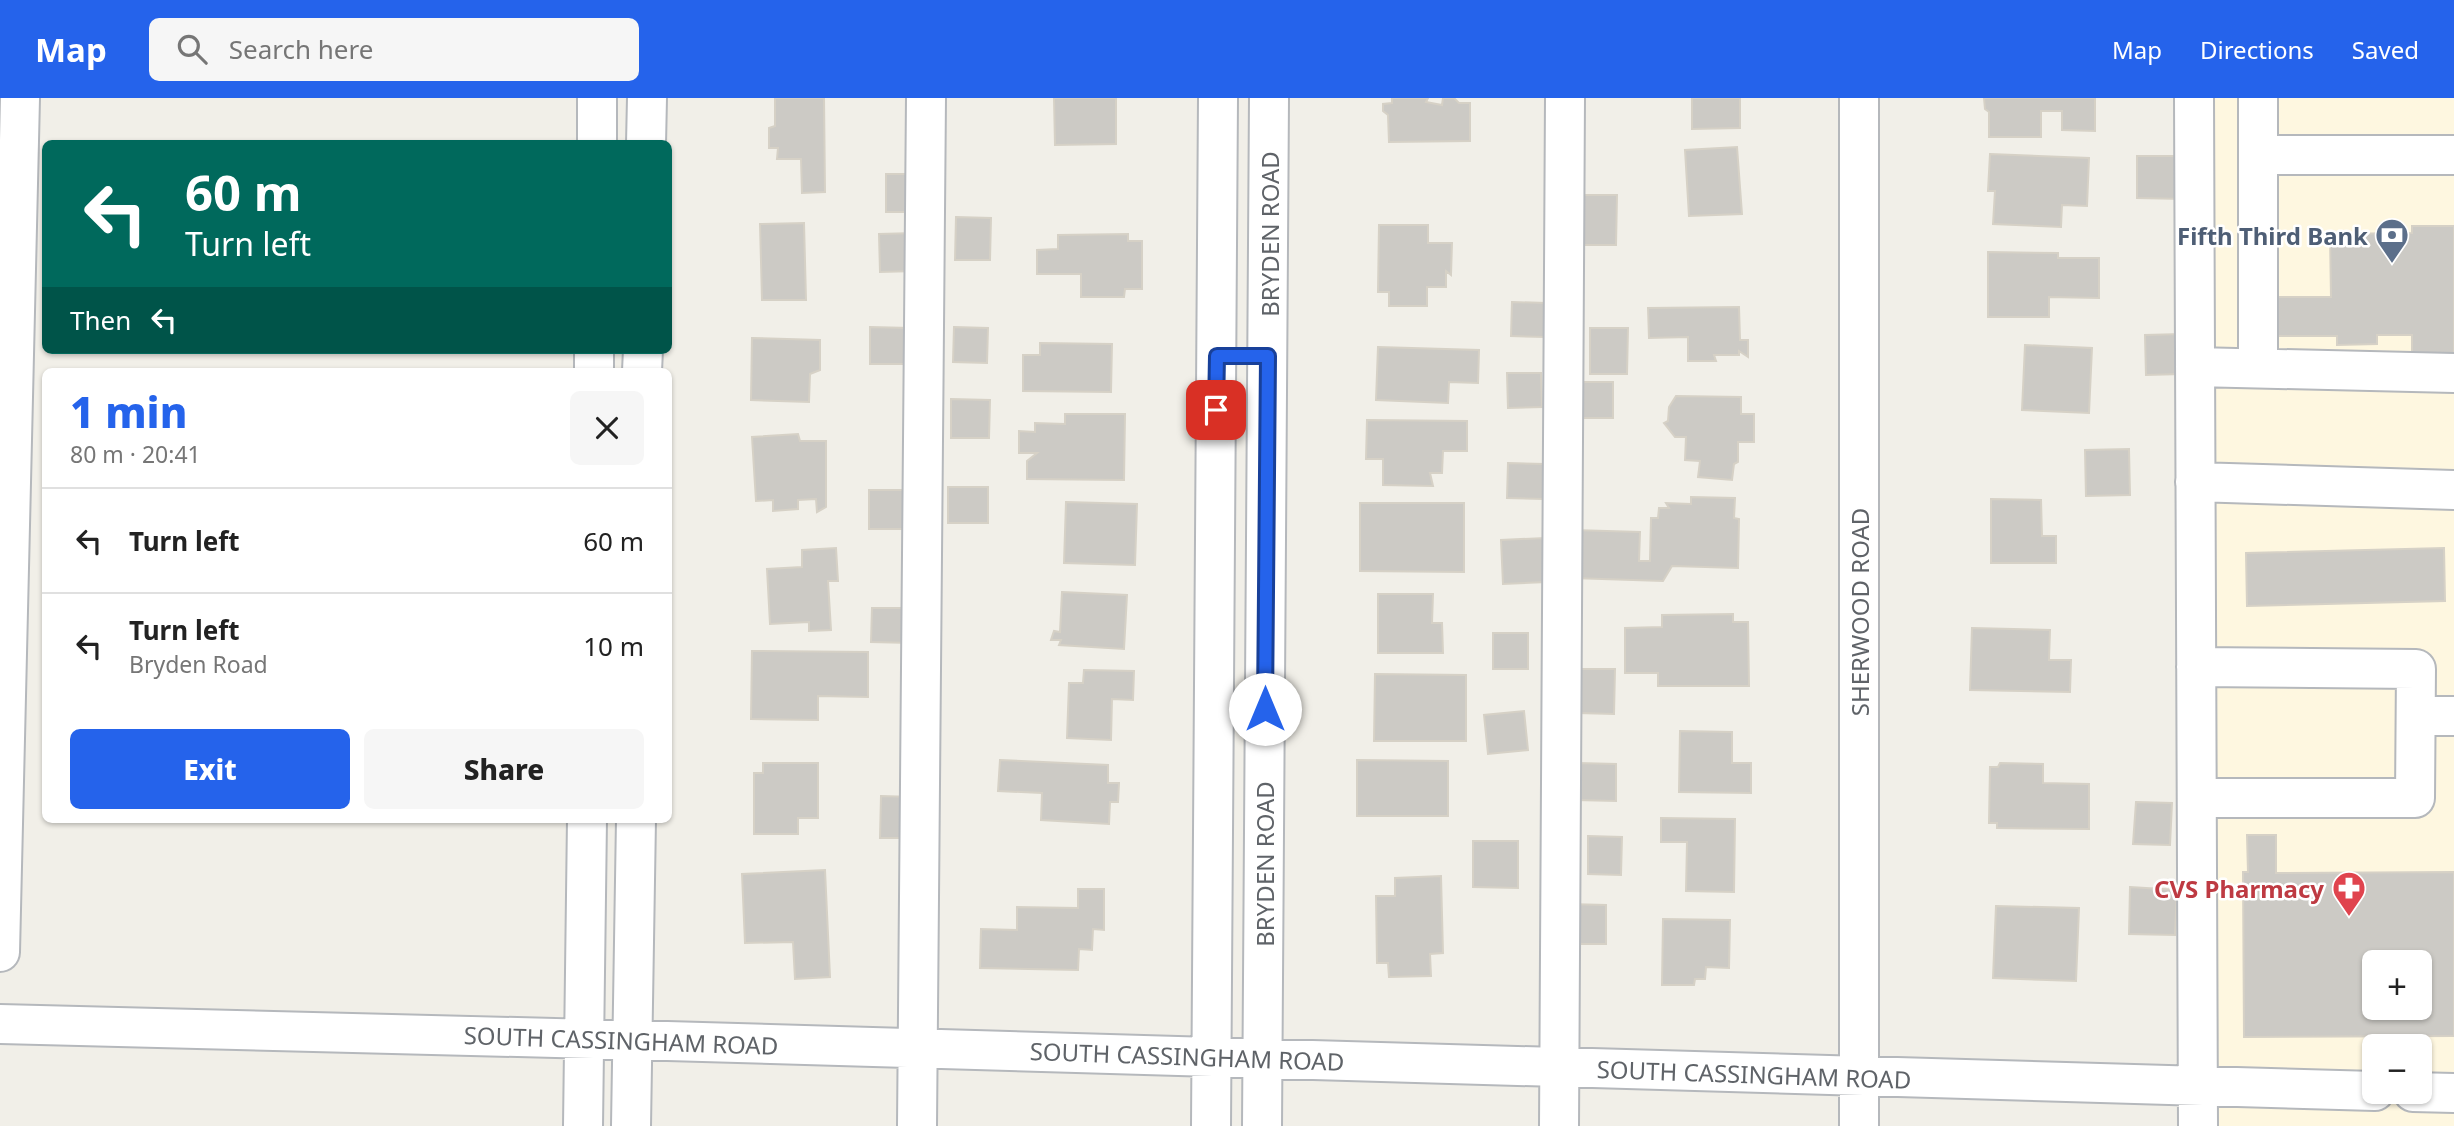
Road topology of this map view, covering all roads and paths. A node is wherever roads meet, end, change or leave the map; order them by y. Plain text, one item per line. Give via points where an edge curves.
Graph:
1 (20, 98) edge
2 (597, 98) edge
3 (646, 98) edge
4 (926, 98) edge
5 (1218, 98) edge
6 (1269, 98) edge
7 (1565, 98) edge
8 (1859, 98) edge
9 (2194, 98) edge
10 (2258, 98) edge
11 (597, 140) edge
12 (646, 140) edge
13 (2258, 155) junction
14 (2454, 155) edge
15 (1217, 356) junction
16 (1268, 356) junction
17 (2195, 367) junction
18 (2258, 368) junction
19 (2454, 373) edge
20 (2196, 482) junction
21 (2454, 490) edge
22 (2196, 667) junction
23 (1214, 682) junction
24 (1266, 682) junction
25 (2416, 716) junction
26 (2454, 716) edge
27 (2197, 798) junction
28 (587, 823) edge
29 (636, 823) edge
30 (0, 952) edge
31 (0, 1024) edge
32 (584, 1038) junction
33 (632, 1040) junction
34 (917, 1048) junction
35 (1212, 1057) junction
36 (1262, 1059) junction
37 (1559, 1068) junction
38 (1858, 1077) junction
39 (2198, 1087) junction
40 (2362, 1091) edge
41 (2432, 1092) edge
42 (2454, 1093) edge
43 (583, 1126) edge
44 (631, 1126) edge
45 (917, 1126) edge
46 (1212, 1126) edge
47 (1262, 1126) edge
48 (1559, 1126) edge
49 (1858, 1126) edge
50 (2198, 1126) edge

1 - 30 street
2 - 11 street
3 - 12 street
4 - 34 street
5 - 15 street, BRYDEN ROAD
6 - 16 street, BRYDEN ROAD
7 - 37 street
8 - 38 street, SHERWOOD ROAD
9 - 17 street
10 - 13 street
13 - 14 street
13 - 18 street
15 - 16 street
15 - 23 street, BRYDEN ROAD
16 - 24 street, BRYDEN ROAD
17 - 18 street
17 - 20 street
18 - 19 street
20 - 21 street
20 - 22 street
22 - 25 street via 2416,669
22 - 27 street
23 - 24 street
23 - 35 street, BRYDEN ROAD
24 - 36 street, BRYDEN ROAD
25 - 26 street
25 - 27 street via 2415,798
27 - 39 street
28 - 32 street
29 - 33 street
31 - 32 street, SOUTH CASSINGHAM ROAD
32 - 33 street, SOUTH CASSINGHAM ROAD
32 - 43 street
33 - 34 street, SOUTH CASSINGHAM ROAD
33 - 44 street
34 - 35 street, SOUTH CASSINGHAM ROAD
34 - 45 street
35 - 36 street, SOUTH CASSINGHAM ROAD
35 - 46 street, BRYDEN ROAD
36 - 37 street, SOUTH CASSINGHAM ROAD
36 - 47 street, BRYDEN ROAD
37 - 38 street, SOUTH CASSINGHAM ROAD
37 - 48 street
38 - 39 street, SOUTH CASSINGHAM ROAD
38 - 49 street, SHERWOOD ROAD
39 - 40 street, SOUTH CASSINGHAM ROAD
39 - 50 street
41 - 42 street

